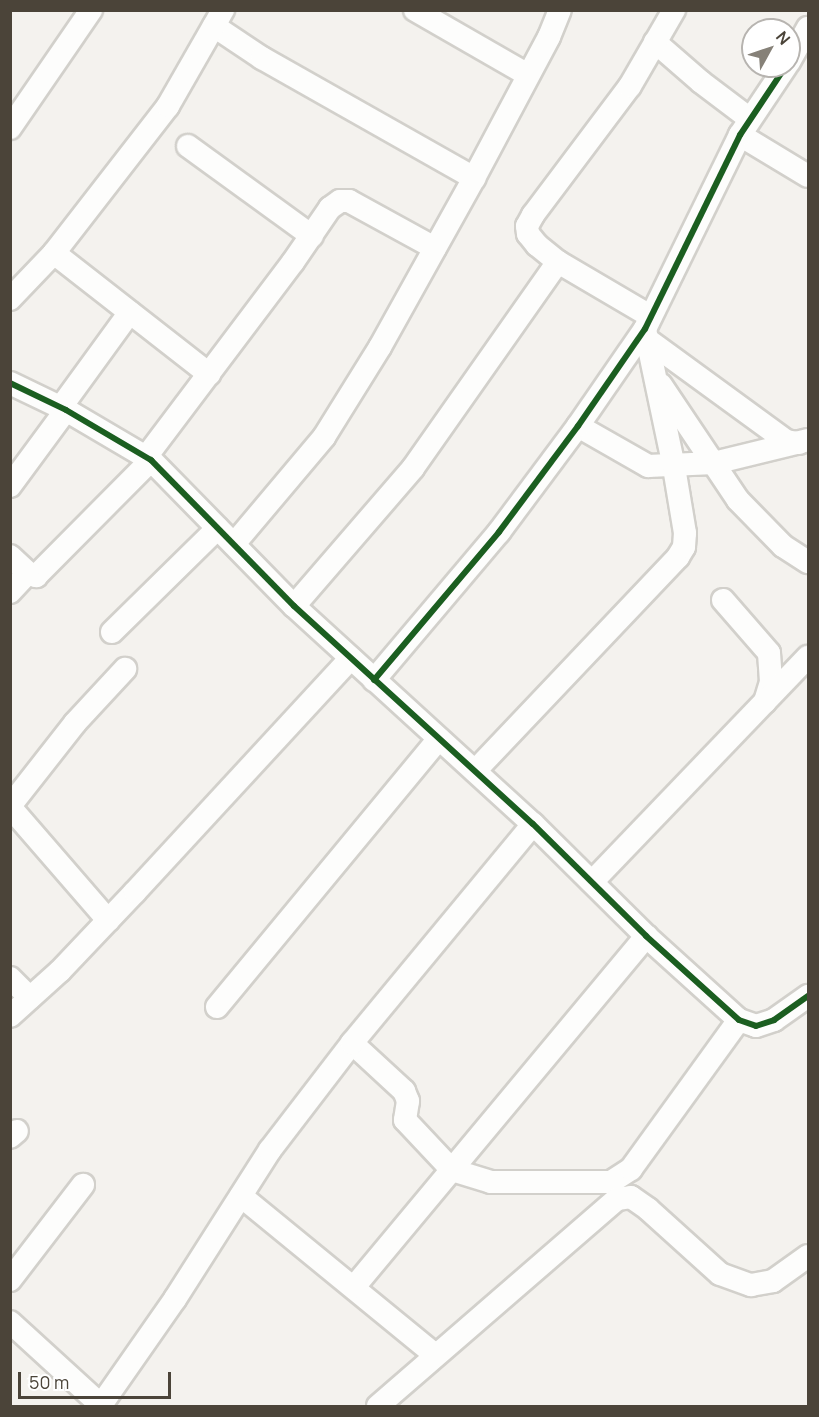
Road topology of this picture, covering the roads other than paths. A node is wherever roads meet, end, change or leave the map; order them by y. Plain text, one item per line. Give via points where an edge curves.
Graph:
1 (91, 10) edge
2 (415, 10) edge
3 (560, 10) edge
4 (674, 10) edge
5 (218, 18) edge
6 (655, 42) junction
7 (528, 75) junction
8 (778, 78) edge
9 (745, 127) junction
10 (10, 128) edge
11 (188, 146) dead end
12 (808, 176) edge
13 (474, 178) junction
14 (312, 236) junction
15 (435, 248) junction
16 (54, 253) junction
17 (558, 262) junction
18 (10, 299) edge
19 (130, 312) junction
20 (648, 329) junction
21 (208, 374) junction
22 (656, 376) junction
23 (10, 383) edge
24 (64, 408) junction
25 (578, 426) junction
26 (804, 442) edge
27 (148, 458) junction
28 (714, 463) junction
29 (674, 467) junction
30 (10, 486) edge
31 (218, 528) junction
32 (234, 544) junction
33 (10, 556) edge
34 (808, 562) edge
35 (28, 573) junction
36 (10, 592) edge
37 (723, 600) dead end
38 (294, 606) junction
39 (112, 632) dead end
40 (808, 657) edge
41 (351, 658) junction
42 (124, 669) dead end
43 (374, 680) junction
44 (765, 702) junction
45 (439, 739) junction
46 (475, 771) junction
47 (10, 806) edge
48 (533, 825) junction
49 (592, 882) junction
50 (108, 920) junction
51 (646, 936) junction
52 (10, 978) edge
53 (808, 996) edge
54 (30, 998) junction
55 (218, 1007) dead end
56 (10, 1016) edge
57 (739, 1020) junction
58 (352, 1043) junction
59 (452, 1170) junction
60 (83, 1185) dead end
61 (241, 1196) junction
62 (808, 1256) edge
63 (10, 1280) edge
64 (354, 1287) junction
65 (10, 1322) edge
66 (435, 1355) junction
67 (101, 1406) edge
68 (378, 1407) edge

1 - 10 street
2 - 7 street
3 - 7 street
4 - 6 street
5 - 13 street via 262,58
5 - 16 street via 168,106
6 - 9 street
6 - 17 street via 630,86 527,226 537,245
7 - 13 street
8 - 9 street
9 - 12 street
9 - 20 street
11 - 14 street
13 - 15 street
14 - 15 street via 330,207 349,201
14 - 21 street
15 - 32 street via 324,437
16 - 18 street
16 - 19 street
17 - 20 street
17 - 38 street via 413,468
19 - 21 street
19 - 24 street
20 - 22 street
20 - 25 street
20 - 26 street via 786,441
21 - 27 street
22 - 28 street
22 - 29 street
23 - 24 street
24 - 27 street
24 - 30 street
25 - 29 street via 648,466
25 - 43 street via 499,532
26 - 28 street
27 - 31 street
27 - 35 street via 39,573
28 - 29 street
28 - 34 street via 738,500 783,546
29 - 46 street via 685,533 678,557
31 - 32 street
31 - 39 street
32 - 38 street
33 - 35 street
35 - 36 street
37 - 44 street via 769,653 771,682
38 - 41 street
40 - 44 street
41 - 43 street
41 - 50 street
42 - 47 street via 75,723
43 - 45 street
44 - 49 street
45 - 46 street
45 - 55 street
46 - 48 street
47 - 50 street
48 - 49 street
48 - 58 street
49 - 51 street
50 - 54 street
51 - 57 street
51 - 59 street
52 - 54 street
53 - 57 street via 774,1020 756,1026
54 - 56 street
57 - 59 street via 631,1169 611,1182 491,1182
58 - 59 street via 404,1091 408,1101 405,1120
58 - 61 street via 270,1150
59 - 64 street
60 - 63 street
61 - 64 street
61 - 67 street
62 - 66 street via 773,1281 751,1285 720,1274 631,1197 617,1199
64 - 66 street
65 - 67 street
66 - 68 street

